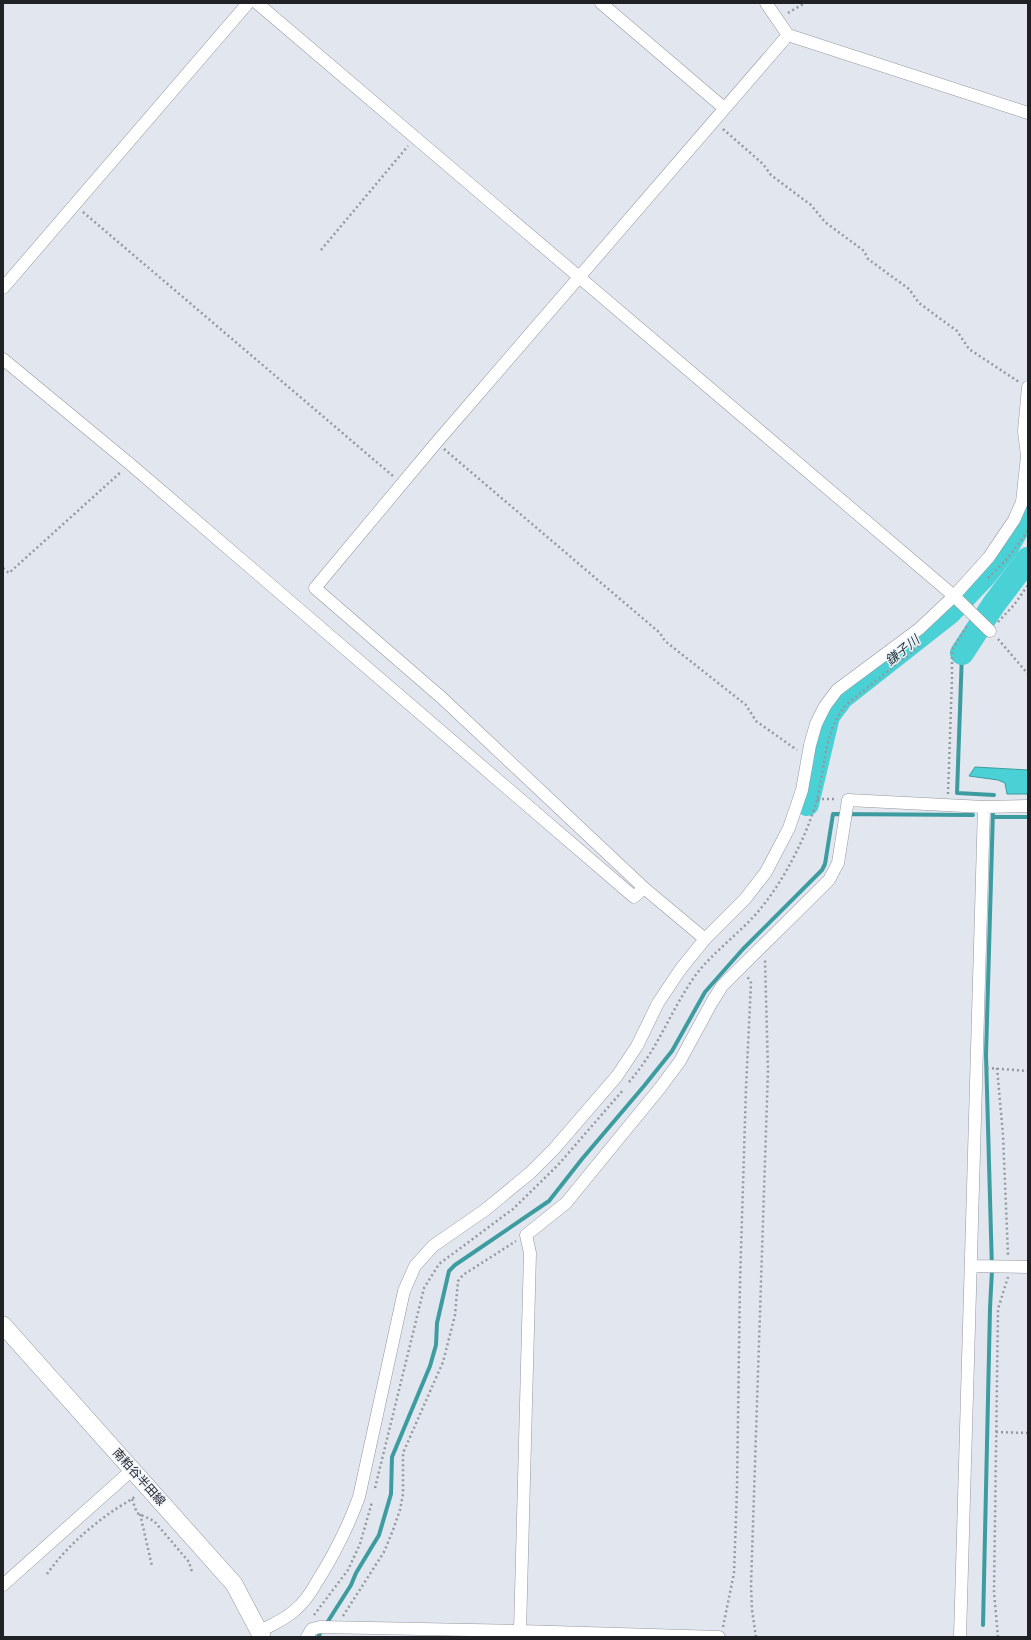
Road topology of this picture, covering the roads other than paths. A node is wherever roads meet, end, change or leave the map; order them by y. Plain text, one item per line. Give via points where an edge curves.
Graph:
1 (248, 3) edge
2 (257, 3) edge
3 (601, 3) edge
4 (766, 3) edge
5 (788, 35) junction
6 (724, 108) junction
7 (1028, 113) edge
8 (578, 277) junction
9 (3, 288) edge
10 (3, 359) edge
11 (1028, 387) edge
12 (954, 596) junction
13 (990, 631) road end
14 (1028, 806) edge
15 (984, 807) junction
16 (644, 888) junction
17 (705, 939) junction
18 (971, 1266) junction
19 (1028, 1267) edge
20 (3, 1325) edge
21 (133, 1470) junction
22 (3, 1585) edge
23 (520, 1631) junction
24 (412, 1633) edge
25 (261, 1634) edge
26 (721, 1634) edge
27 (307, 1637) edge
28 (960, 1637) edge

1 - 9 street
2 - 8 street
3 - 6 street
4 - 5 street
5 - 6 street
5 - 7 street
6 - 8 street
8 - 12 street
8 - 16 street via 315,588 442,698
10 - 16 street via 130,464 634,897
11 - 12 street via 1024,431 1027,456 1022,502 1014,520 989,557
12 - 13 street
12 - 17 street via 919,629 837,690 825,706 816,724 802,790 789,828 766,872 745,899
14 - 15 street
15 - 18 street
15 - 23 street via 848,800 838,863 829,880 719,991 680,1061 660,1088 566,1203 526,1235 530,1252
16 - 17 street
17 - 25 street via 658,1003 637,1046 617,1076 554,1148 530,1173 485,1210 433,1246 415,1266 404,1291 359,1498 348,1527 336,1552 310,1593 295,1611
18 - 19 street
18 - 28 street
20 - 21 main road, 南粕谷半田線
21 - 22 street
21 - 25 main road, 南粕谷半田線 via 234,1584
23 - 24 street
23 - 26 street
24 - 27 street via 328,1628 312,1629

